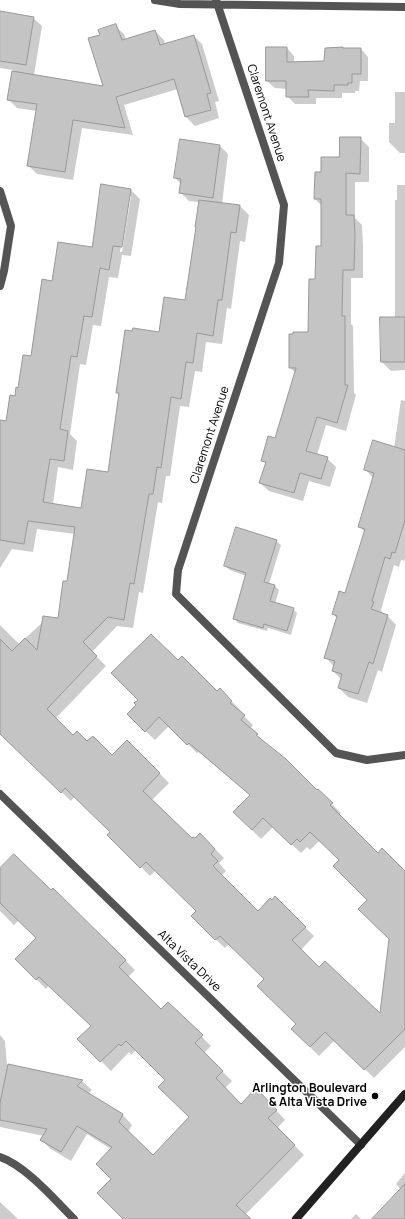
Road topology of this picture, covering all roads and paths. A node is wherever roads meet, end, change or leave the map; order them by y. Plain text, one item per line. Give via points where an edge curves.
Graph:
1 (155, 0) edge
2 (217, 2) edge
3 (405, 8) edge
4 (0, 191) edge
5 (0, 286) edge
6 (405, 754) edge
7 (0, 794) edge
8 (405, 1094) edge
9 (362, 1145) junction
10 (0, 1157) edge
11 (74, 1219) edge
12 (296, 1219) edge

1 - 2 street via 180,4
2 - 3 street
2 - 6 street, Claremont Avenue via 284,205 279,263 178,570 176,594 336,754 367,760
4 - 5 street via 11,226
7 - 9 street, Alta Vista Drive
8 - 9 main road
9 - 12 main road
10 - 11 street via 32,1178

